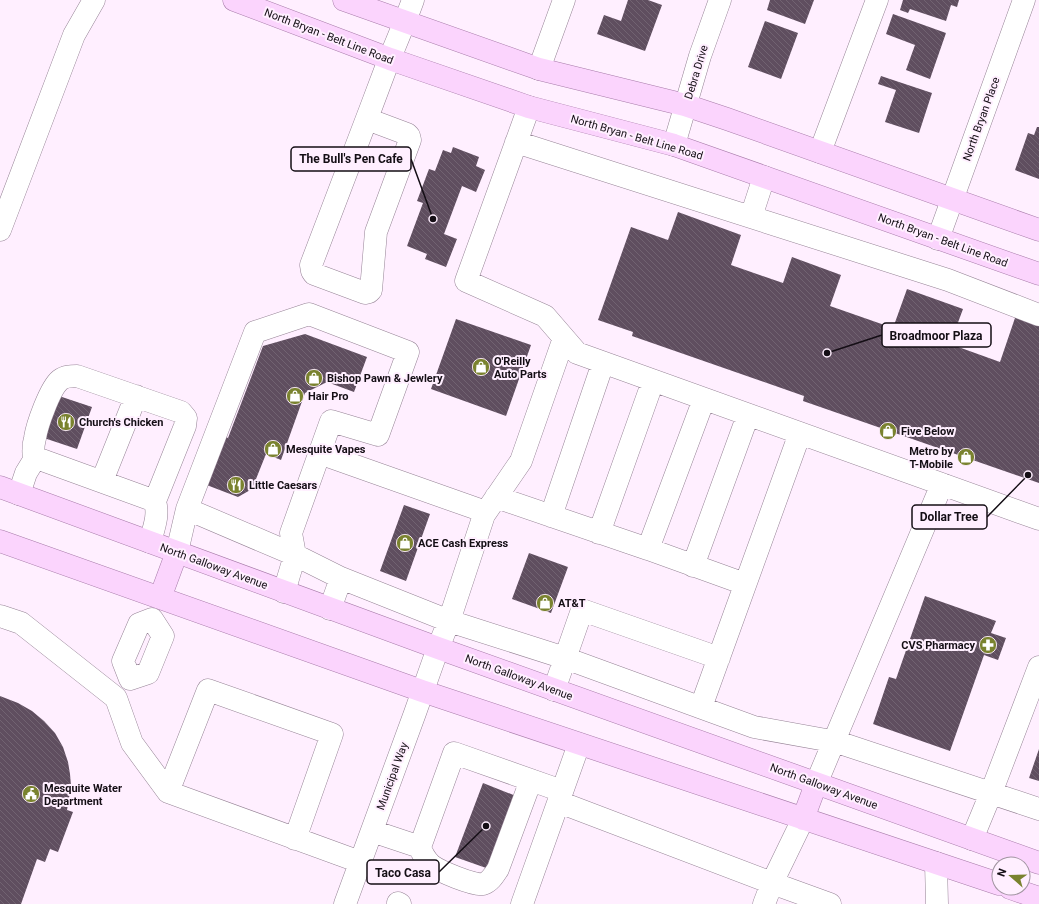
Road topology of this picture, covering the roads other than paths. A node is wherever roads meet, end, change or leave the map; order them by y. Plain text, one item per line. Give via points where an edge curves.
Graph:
1 (94, 0) edge
2 (234, 0) edge
3 (344, 0) edge
4 (413, 0) edge
5 (564, 0) edge
6 (720, 0) edge
7 (877, 0) edge
8 (1024, 0) edge
9 (406, 21) junction
10 (390, 58) junction
11 (539, 68) junction
12 (685, 106) junction
13 (529, 107) junction
14 (367, 119) junction
15 (516, 142) junction
16 (674, 145) junction
17 (820, 152) junction
18 (764, 177) junction
19 (952, 199) junction
20 (751, 217) junction
21 (0, 230) edge
22 (1039, 230) edge
23 (938, 238) junction
24 (1039, 274) edge
25 (1039, 315) edge
26 (564, 338) junction
27 (603, 363) junction
28 (653, 381) junction
29 (136, 396) junction
30 (704, 399) junction
31 (748, 415) junction
32 (800, 433) junction
33 (319, 453) junction
34 (34, 460) junction
35 (102, 481) junction
36 (942, 484) junction
37 (10, 490) edge
38 (155, 501) junction
39 (491, 505) junction
40 (187, 509) junction
41 (551, 516) junction
42 (1039, 519) edge
43 (599, 533) junction
44 (0, 540) edge
45 (150, 542) junction
46 (648, 549) junction
47 (177, 552) junction
48 (295, 555) junction
49 (693, 566) junction
50 (341, 578) junction
51 (745, 584) junction
52 (284, 592) junction
53 (160, 598) junction
54 (330, 609) junction
55 (0, 616) edge
56 (449, 620) junction
57 (438, 648) junction
58 (565, 658) junction
59 (719, 658) junction
60 (1039, 667) edge
61 (554, 690) junction
62 (422, 691) junction
63 (116, 698) junction
64 (701, 707) junction
65 (833, 741) junction
66 (579, 744) junction
67 (531, 780) junction
68 (816, 784) junction
69 (168, 792) junction
70 (992, 793) junction
71 (561, 797) junction
72 (1039, 809) edge
73 (803, 819) junction
74 (372, 831) junction
75 (295, 839) junction
76 (972, 839) junction
77 (420, 847) junction
78 (360, 862) junction
79 (936, 863) junction
80 (1039, 863) edge
81 (991, 881) edge
82 (772, 883) junction
83 (345, 904) edge
84 (522, 904) edge
85 (764, 904) edge
86 (830, 904) edge
87 (938, 904) edge

1 - 21 street via 74,35
2 - 10 main road, North Bryan - Belt Line Road
3 - 9 main road
4 - 9 street
5 - 11 street
6 - 12 street, Debra Drive
7 - 17 street
8 - 19 street, North Bryan Place
9 - 10 street
9 - 11 main road
10 - 13 main road, North Bryan - Belt Line Road
10 - 14 street
11 - 12 main road
12 - 16 street, Debra Drive
12 - 17 main road
13 - 15 street
13 - 16 main road, North Bryan - Belt Line Road
14 - 14 street via 311,265 314,274 365,293 371,290 376,232 410,140 407,134
15 - 20 street
15 - 26 street via 466,281 546,316
16 - 18 main road, North Bryan - Belt Line Road
17 - 19 main road
18 - 20 street
18 - 23 main road, North Bryan - Belt Line Road
19 - 22 main road
19 - 23 street, North Bryan Place
20 - 25 street via 948,280
23 - 24 main road, North Bryan - Belt Line Road
26 - 27 street via 577,354
26 - 39 street, Municipal Way via 521,461
27 - 28 street
27 - 41 street
28 - 30 street
28 - 43 street
29 - 34 street via 77,376 59,380 37,430
29 - 35 street
29 - 38 street via 181,412 186,418
30 - 31 street
30 - 46 street
31 - 32 street
31 - 49 street
32 - 36 street
32 - 51 street
33 - 39 street
33 - 40 street via 331,421 378,435 408,352 309,314 255,332
33 - 48 street via 291,533
34 - 35 street via 42,460
34 - 37 street
35 - 38 street
36 - 42 street
36 - 65 street
37 - 45 main road, North Galloway Avenue
38 - 45 street via 156,519
39 - 41 street
39 - 56 street, Municipal Way via 484,515
40 - 47 street
40 - 48 street
41 - 43 street
43 - 46 street
44 - 53 main road
45 - 47 main road, North Galloway Avenue
46 - 49 street
47 - 52 main road, North Galloway Avenue
47 - 53 main road
48 - 50 street
48 - 52 street
49 - 51 street
50 - 54 street
50 - 56 street
51 - 59 street
52 - 54 main road, North Galloway Avenue
53 - 62 main road
53 - 63 street via 152,619 139,624 123,661 130,679
54 - 57 main road, North Galloway Avenue
55 - 63 street via 21,623
56 - 57 street, Municipal Way
56 - 58 street
57 - 61 main road, North Galloway Avenue
57 - 62 street, Municipal Way
58 - 59 street via 582,610
58 - 61 street
58 - 64 street
59 - 64 street
60 - 70 street
61 - 68 main road, North Galloway Avenue
62 - 66 main road
62 - 74 street, Municipal Way
63 - 69 street via 132,743
64 - 65 street via 754,726
65 - 68 street
65 - 70 street
66 - 71 street
66 - 73 main road
67 - 71 street
67 - 77 street via 454,753
67 - 77 street via 498,869 491,880 484,884 476,884 440,871 423,856
68 - 73 main road
68 - 76 main road, North Galloway Avenue
69 - 75 street
69 - 75 street via 208,690 332,734
70 - 72 street
70 - 76 street
71 - 82 street
71 - 84 street
73 - 79 main road
73 - 82 street
74 - 77 street
74 - 78 street, Municipal Way
75 - 78 street
76 - 80 main road, North Galloway Avenue
78 - 83 street, Municipal Way
79 - 81 main road
79 - 87 street
82 - 85 street
82 - 86 street

